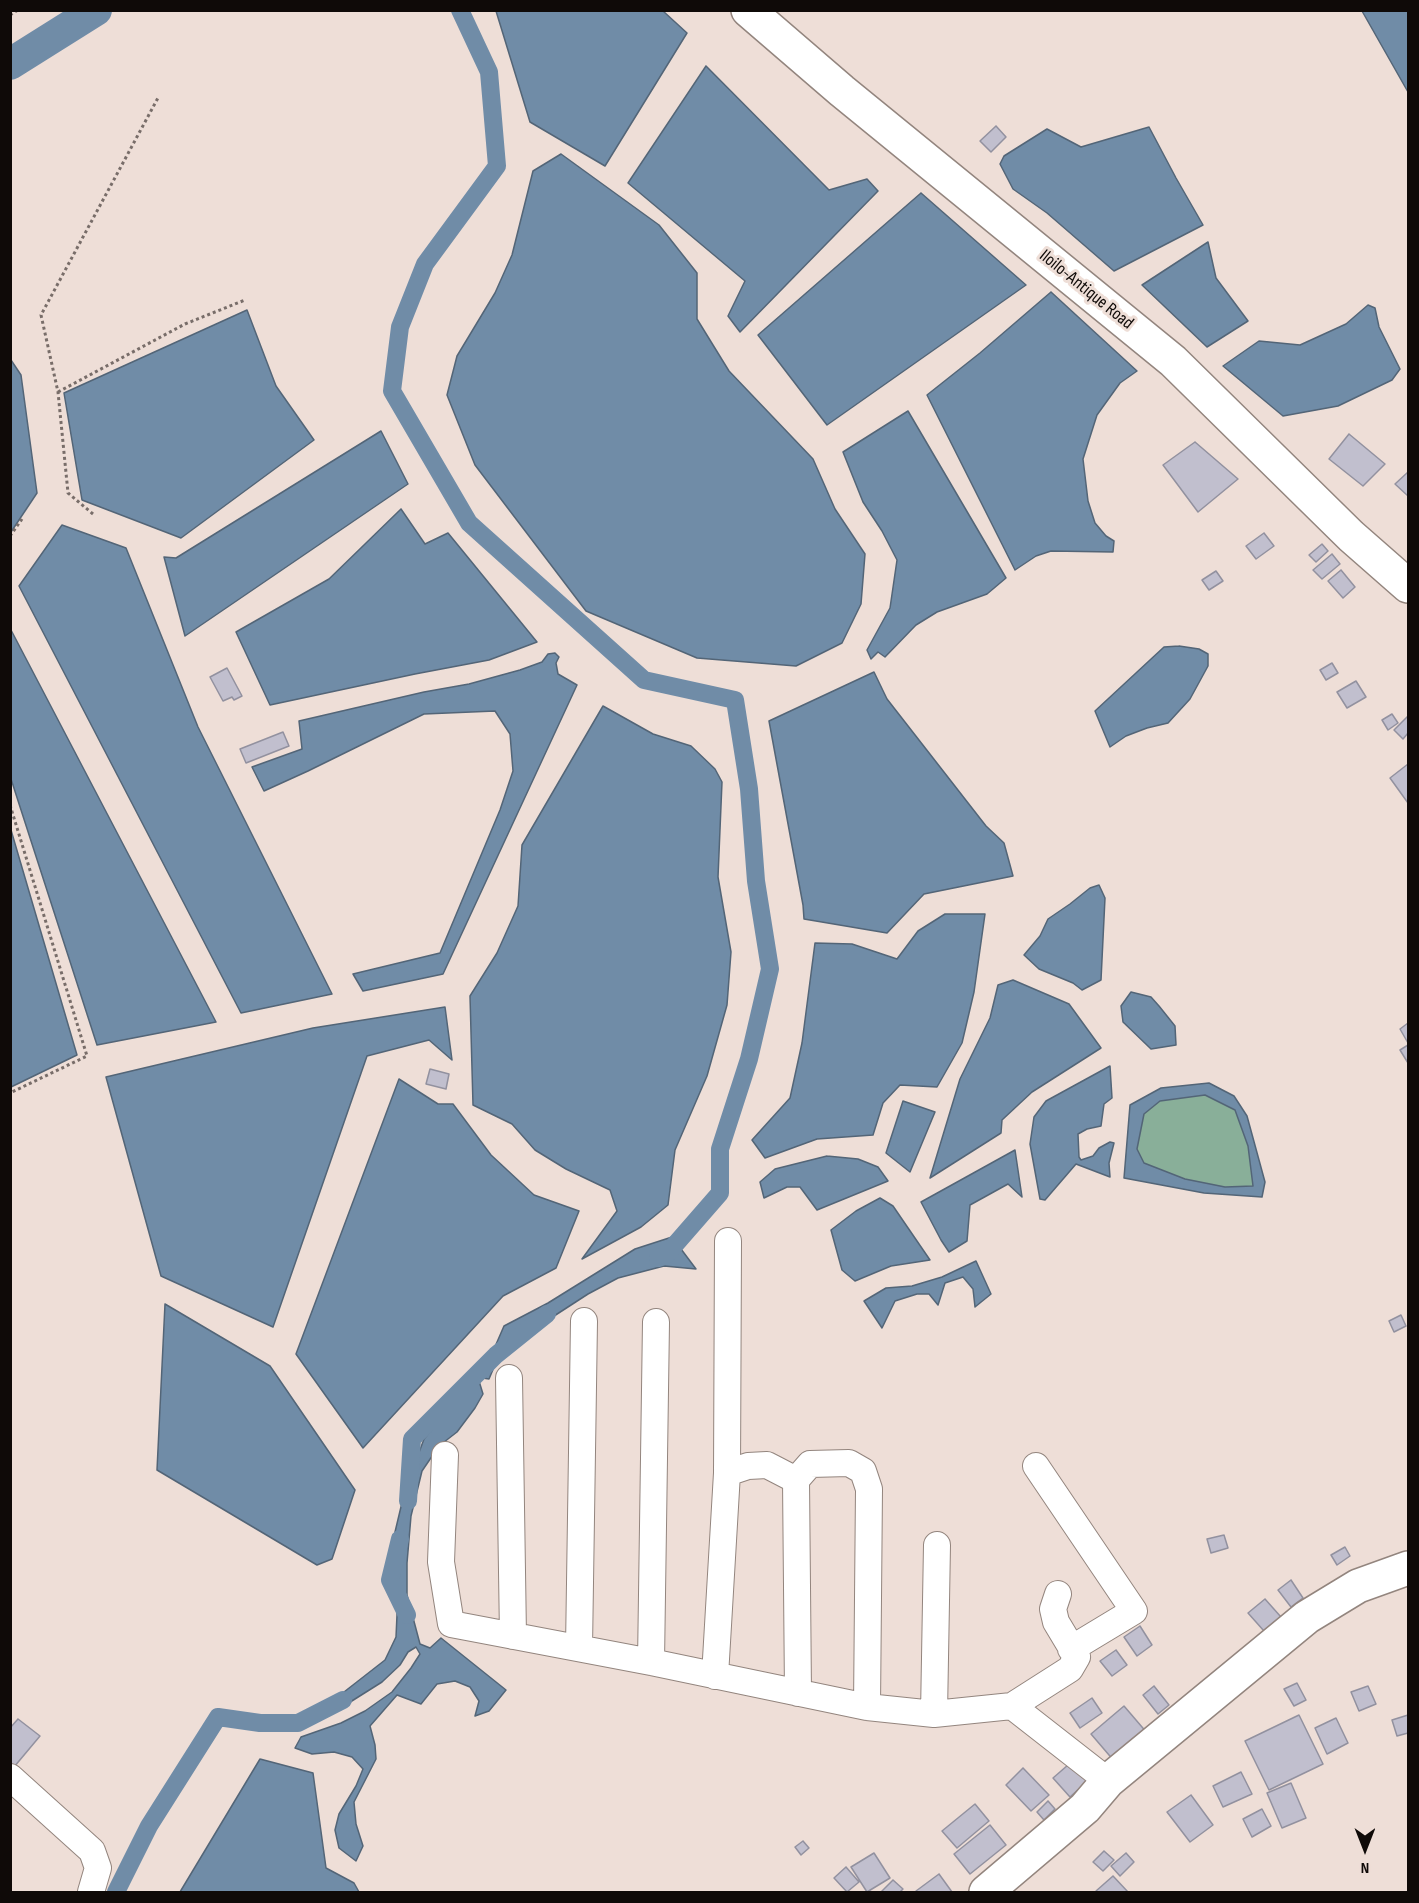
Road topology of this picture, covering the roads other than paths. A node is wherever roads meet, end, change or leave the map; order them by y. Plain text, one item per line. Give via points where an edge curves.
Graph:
1 (748, 10) edge
2 (1408, 586) edge
3 (728, 1241) dead end
4 (584, 1321) dead end
5 (656, 1322) dead end
6 (509, 1378) dead end
7 (445, 1455) dead end
8 (1036, 1466) dead end
9 (727, 1473) junction
10 (796, 1480) junction
11 (938, 1545) dead end
12 (1408, 1568) edge
13 (1058, 1594) dead end
14 (513, 1636) junction
15 (579, 1648) junction
16 (1071, 1649) junction
17 (651, 1662) junction
18 (715, 1676) junction
19 (798, 1693) junction
20 (1012, 1706) junction
21 (867, 1707) junction
22 (934, 1714) junction
23 (10, 1778) edge
24 (1108, 1781) junction
25 (91, 1893) edge
26 (986, 1893) edge

1 - 2 main road, Iloilo-Antique Road via 1173,361 1351,536
3 - 9 street
4 - 15 street
5 - 17 street
6 - 14 street
7 - 14 street via 441,1562 451,1624
8 - 16 street via 1134,1611
9 - 10 street via 767,1465
9 - 18 street
10 - 19 street
10 - 21 street via 810,1464 849,1463 864,1471 869,1489
11 - 22 street
12 - 24 main road via 1358,1586 1307,1617
13 - 16 street via 1053,1609 1056,1622
14 - 15 street
15 - 17 street
16 - 20 street via 1077,1657 1070,1669
17 - 18 street
18 - 19 street
19 - 21 street
20 - 22 street
20 - 24 street
21 - 22 street
23 - 25 street via 92,1851 98,1868
24 - 26 main road via 1085,1808

